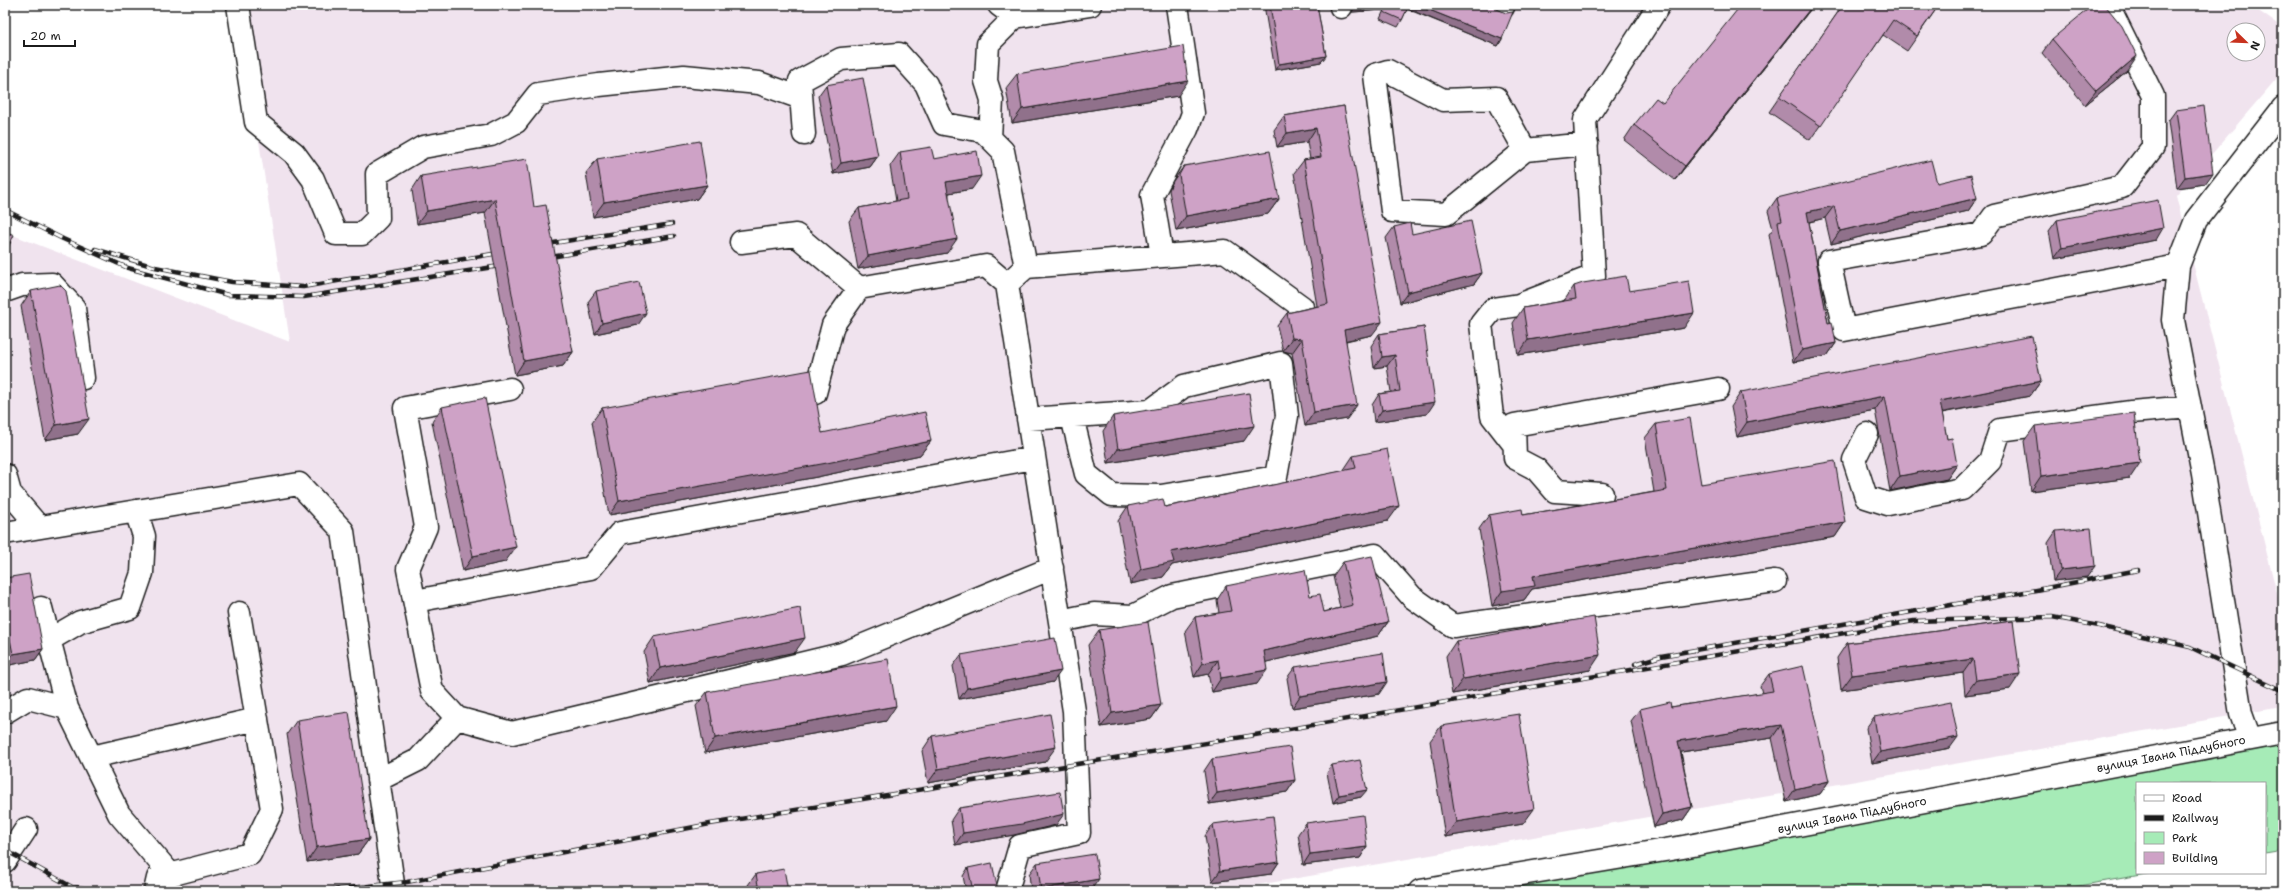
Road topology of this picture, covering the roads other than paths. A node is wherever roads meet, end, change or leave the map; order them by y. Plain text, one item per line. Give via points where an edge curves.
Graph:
1 (238, 5) edge
2 (1090, 5) edge
3 (1177, 5) edge
4 (1659, 5) edge
5 (2114, 5) edge
6 (1007, 11) edge
7 (801, 98) junction
8 (2283, 108) edge
9 (804, 134) dead end
10 (990, 138) junction
11 (1587, 144) junction
12 (1525, 150) junction
13 (741, 242) dead end
14 (1162, 256) junction
15 (2178, 266) junction
16 (1026, 267) junction
17 (1007, 284) junction
18 (859, 288) junction
19 (5, 291) edge
20 (1302, 307) dead end
21 (83, 378) edge
22 (510, 389) dead end
23 (1718, 389) dead end
24 (814, 394) edge
25 (2190, 407) junction
26 (1072, 417) junction
27 (1028, 420) junction
28 (1868, 434) dead end
29 (1513, 443) junction
30 (1034, 458) junction
31 (5, 475) edge
32 (1602, 494) dead end
33 (136, 511) junction
34 (39, 527) junction
35 (5, 533) edge
36 (1052, 568) junction
37 (1775, 581) dead end
38 (415, 601) junction
39 (41, 608) dead end
40 (239, 613) dead end
41 (1060, 621) junction
42 (49, 640) junction
43 (68, 708) junction
44 (5, 712) edge
45 (457, 718) junction
46 (257, 719) junction
47 (2283, 733) edge
48 (2250, 739) junction
49 (92, 757) junction
50 (378, 780) junction
51 (26, 829) dead end
52 (5, 861) edge
53 (171, 874) junction
54 (155, 891) edge
55 (394, 891) edge
56 (1007, 891) edge
57 (1420, 891) edge

1 - 7 street via 256,122 298,158 313,179 336,234 362,234 378,218 377,174 423,147 491,136 516,122 538,94 684,76 759,83
2 - 6 street
3 - 14 street via 1193,112 1187,129 1152,195
4 - 11 street via 1585,120
5 - 15 street via 2110,9 2153,96 2153,147 2122,187 1994,216 1982,234 1829,261 1844,330
6 - 10 street via 988,44 986,81 992,100
7 - 9 street
7 - 10 street via 800,81 841,59 899,54 926,84 944,124 983,131
8 - 15 street via 2196,220
10 - 16 street via 1003,152
11 - 12 street
11 - 29 street via 1594,276 1519,305 1493,309 1481,324 1492,416
12 - 12 street via 1496,98 1443,100 1388,71 1375,75 1392,211 1446,214
13 - 18 street via 796,235
14 - 16 street
14 - 20 street via 1225,251
15 - 25 street via 2173,320
16 - 17 street
17 - 18 street via 986,266
17 - 27 street
18 - 24 street via 833,325
19 - 21 street via 22,285 52,284 74,308
22 - 38 street via 405,408 426,527 408,569
23 - 29 street via 1514,425
25 - 28 street via 2131,412 2000,430 1990,461 1962,489 1888,504 1866,497 1854,460
25 - 48 street via 2241,714
26 - 26 street via 1150,411 1184,386 1281,363 1287,416 1276,477 1161,496 1112,495 1086,474
26 - 27 street
27 - 30 street
29 - 32 street via 1515,458 1536,469 1556,491
30 - 36 street
30 - 38 street via 620,533 591,568
31 - 34 street via 10,493
33 - 34 street
33 - 42 street via 144,536 142,572 130,608 80,622
33 - 50 street via 299,484 343,531
34 - 35 street
36 - 41 street
36 - 45 street via 842,654 512,733
37 - 41 street via 1453,626 1412,597 1375,555 1172,596 1133,616 1094,614
38 - 45 street via 432,691
39 - 42 street
40 - 46 street
41 - 56 street via 1074,711 1079,833 1020,846
42 - 43 street
43 - 44 street via 28,698
43 - 49 street
45 - 50 street via 418,760
46 - 49 street
46 - 53 street via 272,809 250,854
47 - 48 street, вулиця Івана Піддубного
48 - 57 street, вулиця Івана Піддубного via 1691,846
49 - 53 street via 119,814
50 - 55 street
51 - 52 street
53 - 54 street via 158,878

